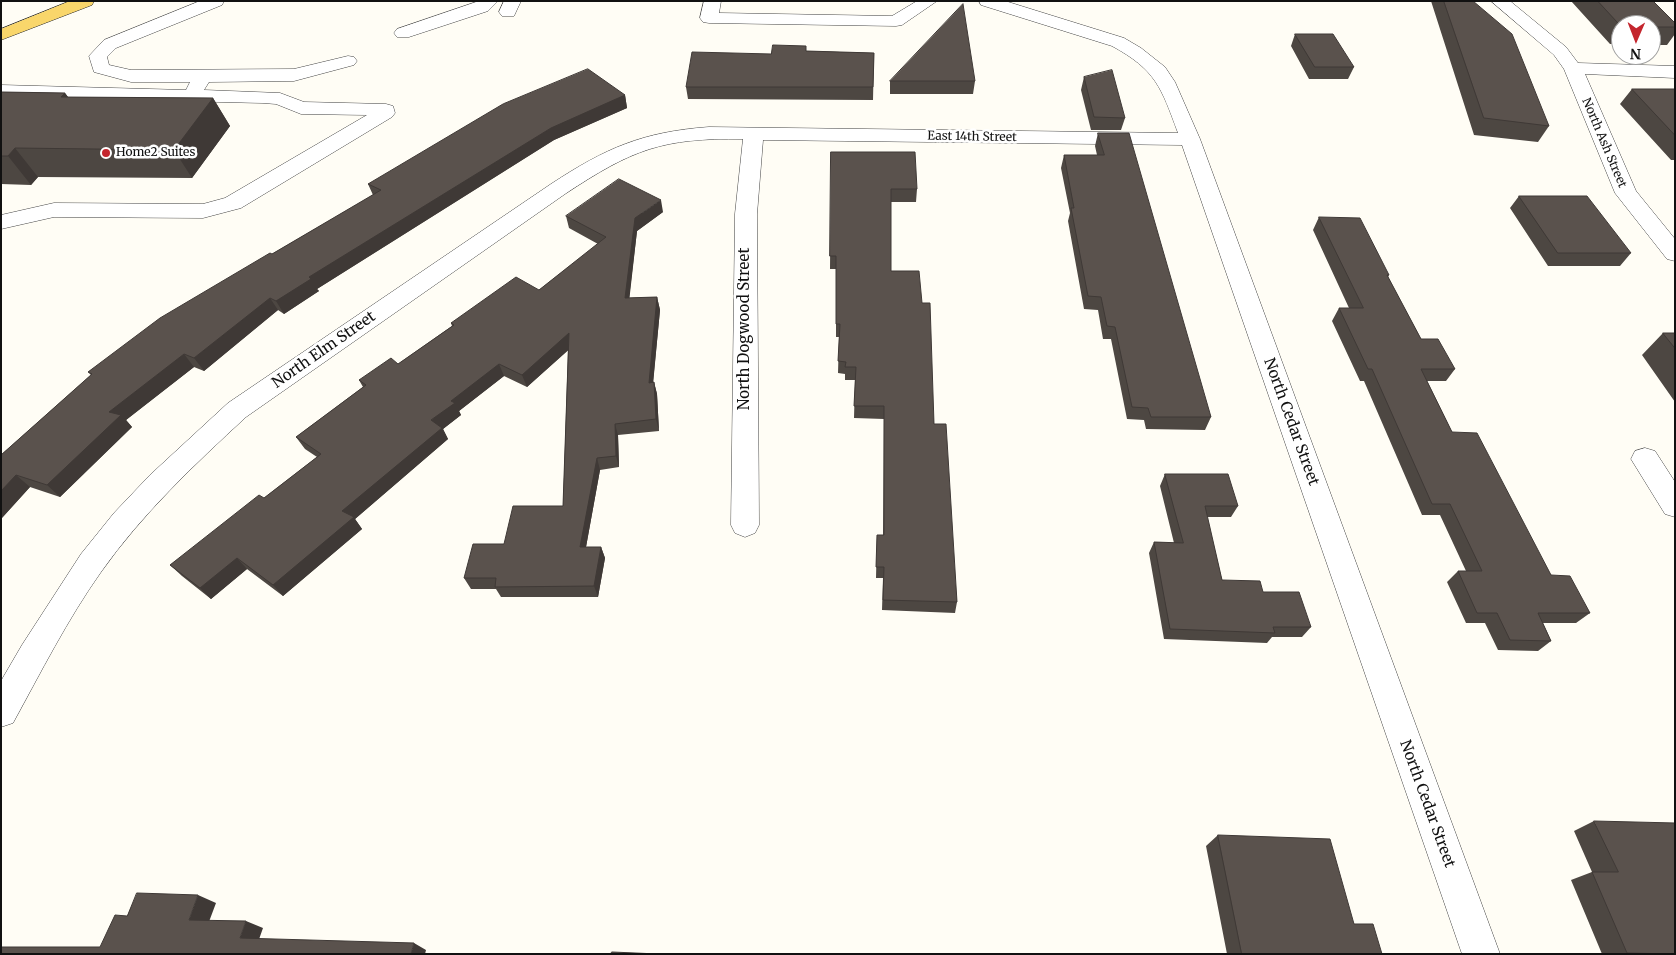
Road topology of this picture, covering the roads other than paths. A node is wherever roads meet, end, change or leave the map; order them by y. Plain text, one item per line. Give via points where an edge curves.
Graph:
1 (216, 1) edge
2 (490, 1) edge
3 (713, 1) edge
4 (929, 1) edge
5 (987, 1) edge
6 (1499, 1) edge
7 (79, 2) edge
8 (403, 33) dead end
9 (1, 35) edge
10 (348, 61) dead end
11 (1573, 68) junction
12 (1675, 72) edge
13 (203, 76) junction
14 (1, 91) edge
15 (192, 95) junction
16 (754, 133) junction
17 (1190, 139) junction
18 (1, 222) edge
19 (1675, 254) edge
20 (1645, 459) dead end
21 (1675, 506) edge
22 (745, 525) dead end
23 (1, 712) edge
24 (1481, 954) edge

1 - 13 street via 110,44 98,56 102,68 131,76
2 - 8 street via 482,7
3 - 4 street via 709,18 896,21
5 - 17 street, North Cedar Street via 1084,30 1138,52 1155,65 1168,82
6 - 11 street, North Ash Street via 1560,51
7 - 9 main road
10 - 13 street via 294,75
11 - 12 street
11 - 19 street, North Ash Street via 1626,193
13 - 15 street
14 - 15 street
15 - 18 street via 280,99 302,108 386,110 250,193 215,209 54,210
16 - 17 street, East 14th Street
16 - 22 street, North Dogwood Street via 746,214
16 - 23 street, North Elm Street via 709,133 657,140 629,148 600,162 237,410 155,486 91,564
17 - 24 street, North Cedar Street
20 - 21 street

